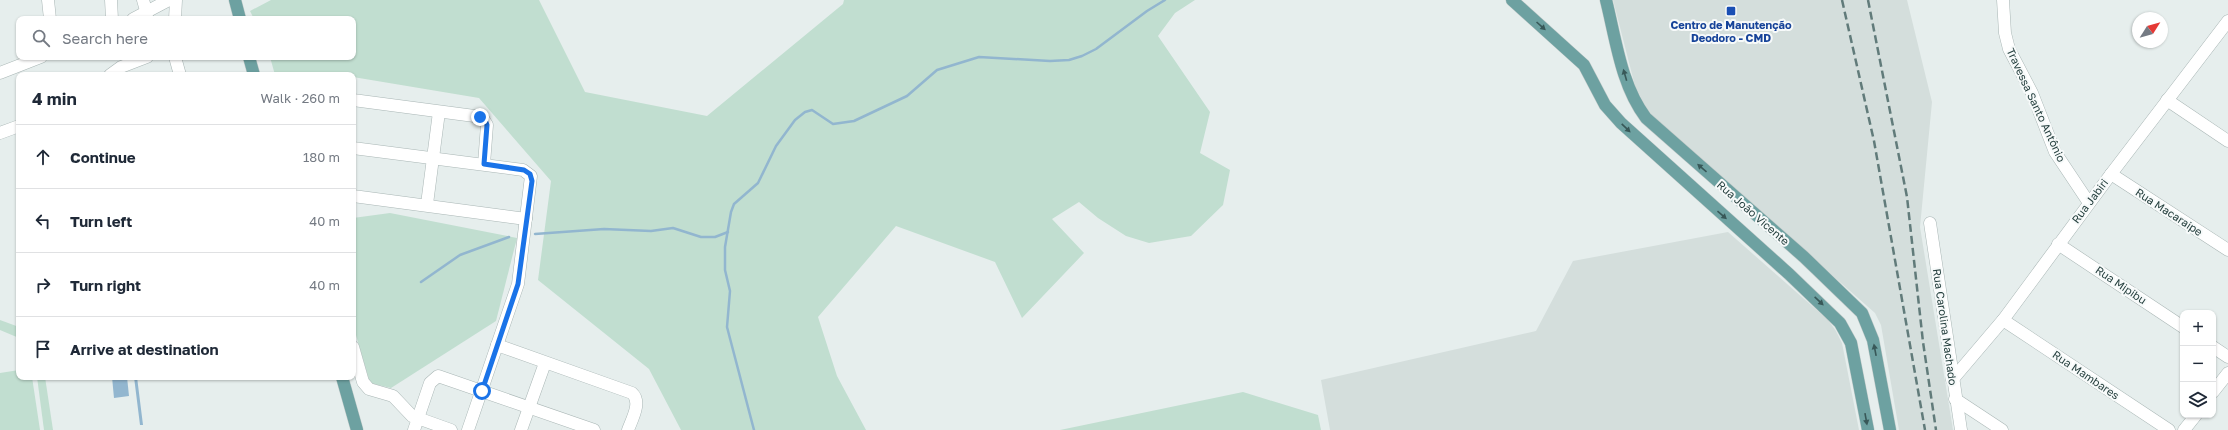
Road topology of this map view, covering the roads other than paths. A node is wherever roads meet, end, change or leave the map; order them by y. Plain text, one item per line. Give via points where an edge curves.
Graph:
1 (48, 0) edge
2 (111, 0) edge
3 (143, 0) edge
4 (169, 0) edge
5 (176, 0) edge
6 (235, 0) edge
7 (1512, 0) edge
8 (1606, 0) edge
9 (2003, 0) edge
10 (147, 14) junction
11 (50, 16) edge
12 (112, 16) edge
13 (141, 16) edge
14 (175, 16) edge
15 (239, 16) edge
16 (2226, 29) edge
17 (33, 60) edge
18 (139, 60) edge
19 (176, 60) edge
20 (250, 60) edge
21 (114, 72) edge
22 (179, 72) edge
23 (253, 72) edge
24 (0, 73) edge
25 (356, 100) edge
26 (2167, 100) junction
27 (439, 112) junction
28 (16, 127) edge
29 (0, 133) edge
30 (2228, 141) edge
31 (356, 148) edge
32 (433, 158) junction
33 (484, 164) junction
34 (2110, 174) junction
35 (356, 196) edge
36 (2089, 202) junction
37 (427, 204) junction
38 (526, 219) junction
39 (1930, 223) dead end
40 (2058, 244) junction
41 (2228, 250) edge
42 (1804, 257) junction
43 (1789, 274) junction
44 (2002, 320) junction
45 (2180, 325) edge
46 (497, 345) junction
47 (2216, 349) edge
48 (2228, 357) edge
49 (356, 358) edge
50 (545, 363) junction
51 (2228, 373) edge
52 (1858, 376) junction
53 (1881, 379) junction
54 (343, 380) edge
55 (1952, 380) junction
56 (2216, 388) edge
57 (482, 391) junction
58 (1955, 399) junction
59 (529, 407) junction
60 (418, 418) junction
61 (2194, 418) edge
62 (357, 430) edge
63 (414, 430) edge
64 (451, 430) edge
65 (468, 430) edge
66 (521, 430) edge
67 (594, 430) edge
68 (628, 430) edge
69 (1868, 430) edge
70 (1890, 430) edge
71 (1960, 430) edge
72 (2002, 430) edge
73 (2168, 430) edge
74 (2184, 430) edge

1 - 11 street
2 - 12 street
3 - 10 street
4 - 10 street
5 - 14 street
6 - 15 main road
7 -> 43 main road, Rua João Vicente via 1584,65 1601,98 1632,134
42 -> 8 main road, Rua João Vicente via 1646,118 1635,103 1629,87
9 - 36 street, Travessa Santo Antônio via 2004,26 2009,49 2032,94 2055,152
10 - 13 street
16 - 26 street, Rua Jabiri
17 - 24 street
18 - 21 street
19 - 22 street
20 - 23 main road
25 - 27 street
26 - 30 street
26 - 34 street, Rua Jabiri
27 - 32 street
27 - 33 street via 477,116 485,120 487,125
28 - 29 street
31 - 32 street
32 - 33 street
32 - 37 street
33 - 38 street via 524,170 530,174 532,181
34 - 36 street, Rua Jabiri
34 - 41 street, Rua Macaraipe
35 - 37 street
36 - 40 street, Rua Jabiri
37 - 38 street
38 - 46 street via 518,284
39 - 55 street, Rua Carolina Machado
40 - 44 street, Rua Jabiri
40 - 45 street, Rua Mipibu
42 - 43 main road
53 -> 42 main road, Rua João Vicente via 1874,340 1862,313
43 -> 52 main road, Rua João Vicente via 1840,323 1851,343
44 - 55 street, Rua Jabiri
44 - 73 street, Rua Mambares
46 - 50 street
46 - 57 street
47 - 48 street
49 - 60 street via 363,382 368,389 393,396 410,414
50 - 59 street
50 - 68 street via 632,393 637,404
51 - 56 street
52 - 53 main road
52 -> 69 main road, Rua João Vicente
53 - 70 main road, Rua João Vicente
54 - 62 main road
55 - 58 street, Rua Carolina Machado
57 - 59 street
57 - 60 street via 438,376 430,383
57 - 65 street
58 - 71 street, Rua Carolina Machado
58 - 72 street
59 - 66 street
59 - 67 street
60 - 63 street
60 - 64 street
61 - 74 street

